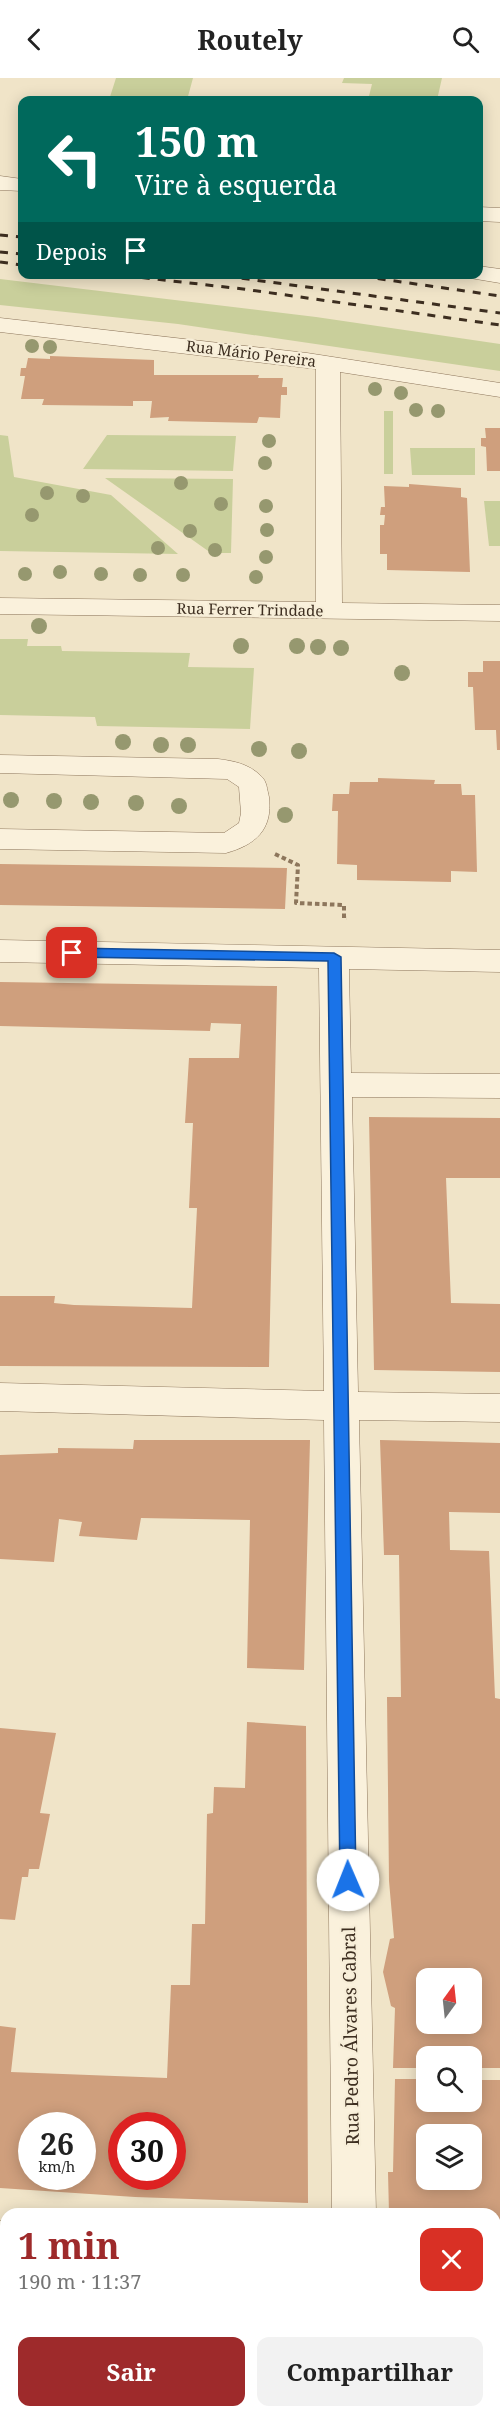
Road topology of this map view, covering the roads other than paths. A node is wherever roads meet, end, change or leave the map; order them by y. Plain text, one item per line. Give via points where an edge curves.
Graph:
1 (0, 183) edge
2 (18, 184) edge
3 (483, 214) edge
4 (500, 215) edge
5 (483, 274) edge
6 (500, 276) edge
7 (0, 326) edge
8 (328, 363) junction
9 (500, 390) edge
10 (0, 606) edge
11 (329, 611) junction
12 (500, 613) edge
13 (0, 764) edge
14 (0, 839) edge
15 (0, 951) edge
16 (334, 957) junction
17 (500, 961) edge
18 (336, 1085) junction
19 (500, 1086) edge
20 (0, 1397) edge
21 (340, 1404) junction
22 (500, 1407) edge
23 (354, 2208) edge

1 - 2 street
3 - 4 street
5 - 6 street
7 - 8 street, Rua Mário Pereira
8 - 9 street, Rua Mário Pereira
8 - 11 street
10 - 11 street, Rua Ferrer Trindade
11 - 12 street, Rua Ferrer Trindade
13 - 14 street via 235,771 252,783 255,820 253,829 243,838 226,843
15 - 16 street
16 - 17 street
16 - 18 street, Rua Pedro Álvares Cabral
18 - 19 street
18 - 21 street, Rua Pedro Álvares Cabral
20 - 21 street
21 - 22 street
21 - 23 street, Rua Pedro Álvares Cabral

